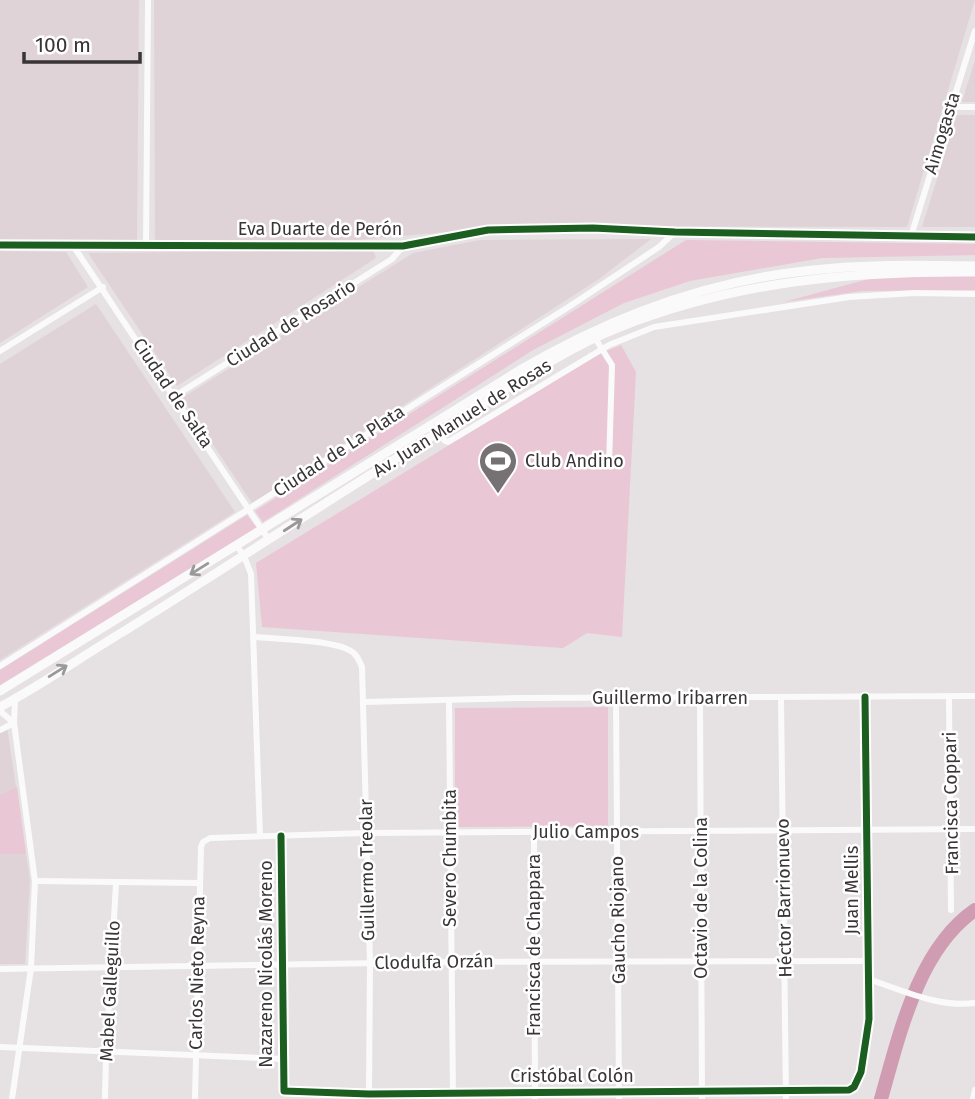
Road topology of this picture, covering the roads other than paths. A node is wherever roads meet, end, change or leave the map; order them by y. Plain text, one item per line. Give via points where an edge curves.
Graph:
1 (148, 0) edge
2 (975, 31) edge
3 (950, 107) junction
4 (975, 107) edge
5 (676, 232) junction
6 (911, 236) junction
7 (975, 237) edge
8 (0, 245) edge
9 (146, 245) junction
10 (403, 246) junction
11 (74, 247) junction
12 (975, 266) edge
13 (975, 272) edge
14 (103, 287) junction
15 (975, 294) edge
16 (595, 338) junction
17 (602, 349) junction
18 (0, 351) edge
19 (175, 396) junction
20 (438, 432) junction
21 (609, 465) dead end
22 (249, 509) junction
23 (263, 528) junction
24 (269, 540) junction
25 (236, 545) junction
26 (244, 556) junction
27 (255, 637) junction
28 (0, 666) edge
29 (0, 691) edge
30 (975, 696) edge
31 (865, 697) junction
32 (949, 697) junction
33 (15, 698) junction
34 (615, 698) junction
35 (700, 698) junction
36 (781, 698) junction
37 (449, 700) junction
38 (364, 702) junction
39 (0, 709) edge
40 (14, 723) junction
41 (0, 730) edge
42 (951, 829) junction
43 (975, 829) edge
44 (701, 831) junction
45 (783, 831) junction
46 (867, 831) junction
47 (617, 832) junction
48 (366, 833) junction
49 (534, 833) junction
50 (449, 834) junction
51 (260, 836) junction
52 (281, 836) junction
53 (201, 847) joint
54 (35, 881) junction
55 (199, 883) junction
56 (116, 884) junction
57 (951, 910) dead end
58 (701, 960) junction
59 (785, 960) junction
60 (534, 961) junction
61 (868, 961) junction
62 (450, 962) junction
63 (618, 962) junction
64 (370, 963) junction
65 (284, 965) junction
66 (199, 966) junction
67 (111, 967) junction
68 (31, 968) junction
69 (0, 969) edge
70 (868, 979) junction
71 (975, 1003) edge
72 (0, 1047) edge
73 (19, 1049) junction
74 (106, 1053) junction
75 (196, 1055) junction
76 (283, 1059) junction
77 (858, 1082) joint
78 (975, 1090) edge
79 (284, 1091) joint
80 (369, 1094) junction
81 (535, 1095) edge
82 (702, 1095) edge
83 (786, 1095) edge
84 (453, 1096) edge
85 (619, 1096) edge
86 (12, 1099) edge
87 (105, 1099) edge
88 (195, 1099) edge
89 (973, 1099) edge

1 - 9 street
2 - 3 street, Aimogasta
3 - 4 street
3 - 6 street, Aimogasta
5 - 6 street, Eva Duarte de Perón
5 - 10 street, Eva Duarte de Perón via 488,230
5 - 22 street, Ciudad de La Plata via 570,306
6 - 7 street, Eva Duarte de Perón
8 - 11 street, Eva Duarte de Perón
9 - 10 street, Eva Duarte de Perón
9 - 11 street, Eva Duarte de Perón
10 - 19 street, Ciudad de Rosario via 392,259
11 - 14 street, Ciudad de Salta
12 - 23 main road, Av. Juan Manuel de Rosas via 874,266 772,275 697,292 616,320 540,358
13 - 16 main road, Av. Juan Manuel de Rosas via 855,274 751,289 679,307
14 - 18 street
14 - 19 street, Ciudad de Salta
15 - 17 street via 849,297 711,317 654,327
16 - 17 street
16 - 20 main road, Av. Juan Manuel de Rosas
17 - 20 street via 448,442
17 - 21 street via 612,365
19 - 22 street, Ciudad de Salta
24 -> 20 main road, Av. Juan Manuel de Rosas
22 - 23 street, Ciudad de Salta
22 - 28 street, Ciudad de La Plata
23 - 24 street, Ciudad de Salta
23 - 25 main road, Av. Juan Manuel de Rosas
24 - 26 main road, Av. Juan Manuel de Rosas
25 - 26 street, Nazareno Nicolás Moreno
25 -> 29 main road, Av. Juan Manuel de Rosas
26 - 27 street, Nazareno Nicolás Moreno via 251,574
33 -> 26 main road, Av. Juan Manuel de Rosas
27 - 38 street, Guillermo Treolar via 350,650 362,667
27 - 51 street, Nazareno Nicolás Moreno
30 - 32 street, Guillermo Iribarren
31 - 32 street, Guillermo Iribarren
31 - 36 street, Guillermo Iribarren
31 - 46 street, Juan Mellis
32 - 42 street, Francisca Coppari
33 - 39 main road, Av. Juan Manuel de Rosas
33 - 40 street
34 - 35 street, Guillermo Iribarren
34 - 37 street, Guillermo Iribarren
34 - 47 street, Gaucho Riojano
35 - 36 street, Guillermo Iribarren
35 - 44 street, Octavio de la Colina
36 - 45 street, Héctor Barrionuevo
37 - 38 street, Guillermo Iribarren
37 - 50 street, Severo Chumbita
38 - 48 street, Guillermo Treolar
39 - 40 street
40 - 41 street
40 - 54 street
42 - 43 street, Julio Campos
42 - 46 street, Julio Campos
42 - 57 street, Francisca Coppari
44 - 45 street, Julio Campos
44 - 47 street, Julio Campos
44 - 58 street, Octavio de la Colina
45 - 46 street, Julio Campos
45 - 59 street, Héctor Barrionuevo
46 - 61 street, Juan Mellis
47 - 49 street, Julio Campos
47 - 63 street, Gaucho Riojano
48 - 50 street, Julio Campos
48 - 52 street, Julio Campos
48 - 64 street, Guillermo Treolar
49 - 50 street, Julio Campos
49 - 60 street, Francisca de Chappara
50 - 62 street, Severo Chumbita
51 - 52 street, Julio Campos
51 - 53 street, Julio Campos via 211,838
52 - 65 street, Nazareno Nicolás Moreno
53 - 55 street, Carlos Nieto Reyna
54 - 56 street
54 - 68 street
55 - 56 street
55 - 66 street, Carlos Nieto Reyna
56 - 67 street, Mabel Galleguillo
58 - 59 street, Clodulfa Orzán
58 - 63 street, Clodulfa Orzán
58 - 82 street, Octavio de la Colina
59 - 61 street, Clodulfa Orzán
59 - 83 street, Héctor Barrionuevo
60 - 62 street, Clodulfa Orzán
60 - 63 street, Clodulfa Orzán
60 - 81 street, Francisca de Chappara
61 - 70 street, Juan Mellis
62 - 64 street, Clodulfa Orzán
62 - 84 street, Severo Chumbita
63 - 85 street, Gaucho Riojano
64 - 65 street, Clodulfa Orzán
64 - 80 street, Guillermo Treolar
65 - 66 street, Clodulfa Orzán
65 - 76 street, Nazareno Nicolás Moreno
66 - 67 street, Clodulfa Orzán
66 - 75 street, Carlos Nieto Reyna
67 - 68 street, Clodulfa Orzán
67 - 74 street, Mabel Galleguillo
68 - 69 street, Clodulfa Orzán
68 - 73 street
70 - 71 street via 926,998 960,1005
70 - 77 street, Juan Mellis via 869,1019
72 - 73 street
73 - 74 street
73 - 86 street
74 - 75 street
74 - 87 street, Mabel Galleguillo
75 - 76 street
75 - 88 street, Carlos Nieto Reyna
76 - 79 street, Nazareno Nicolás Moreno
77 - 83 street, Cristóbal Colón via 849,1090
78 - 89 street
79 - 80 street, Cristóbal Colón
80 - 84 street, Cristóbal Colón
81 - 84 street, Cristóbal Colón
81 - 85 street, Cristóbal Colón
82 - 83 street, Cristóbal Colón
82 - 85 street, Cristóbal Colón

